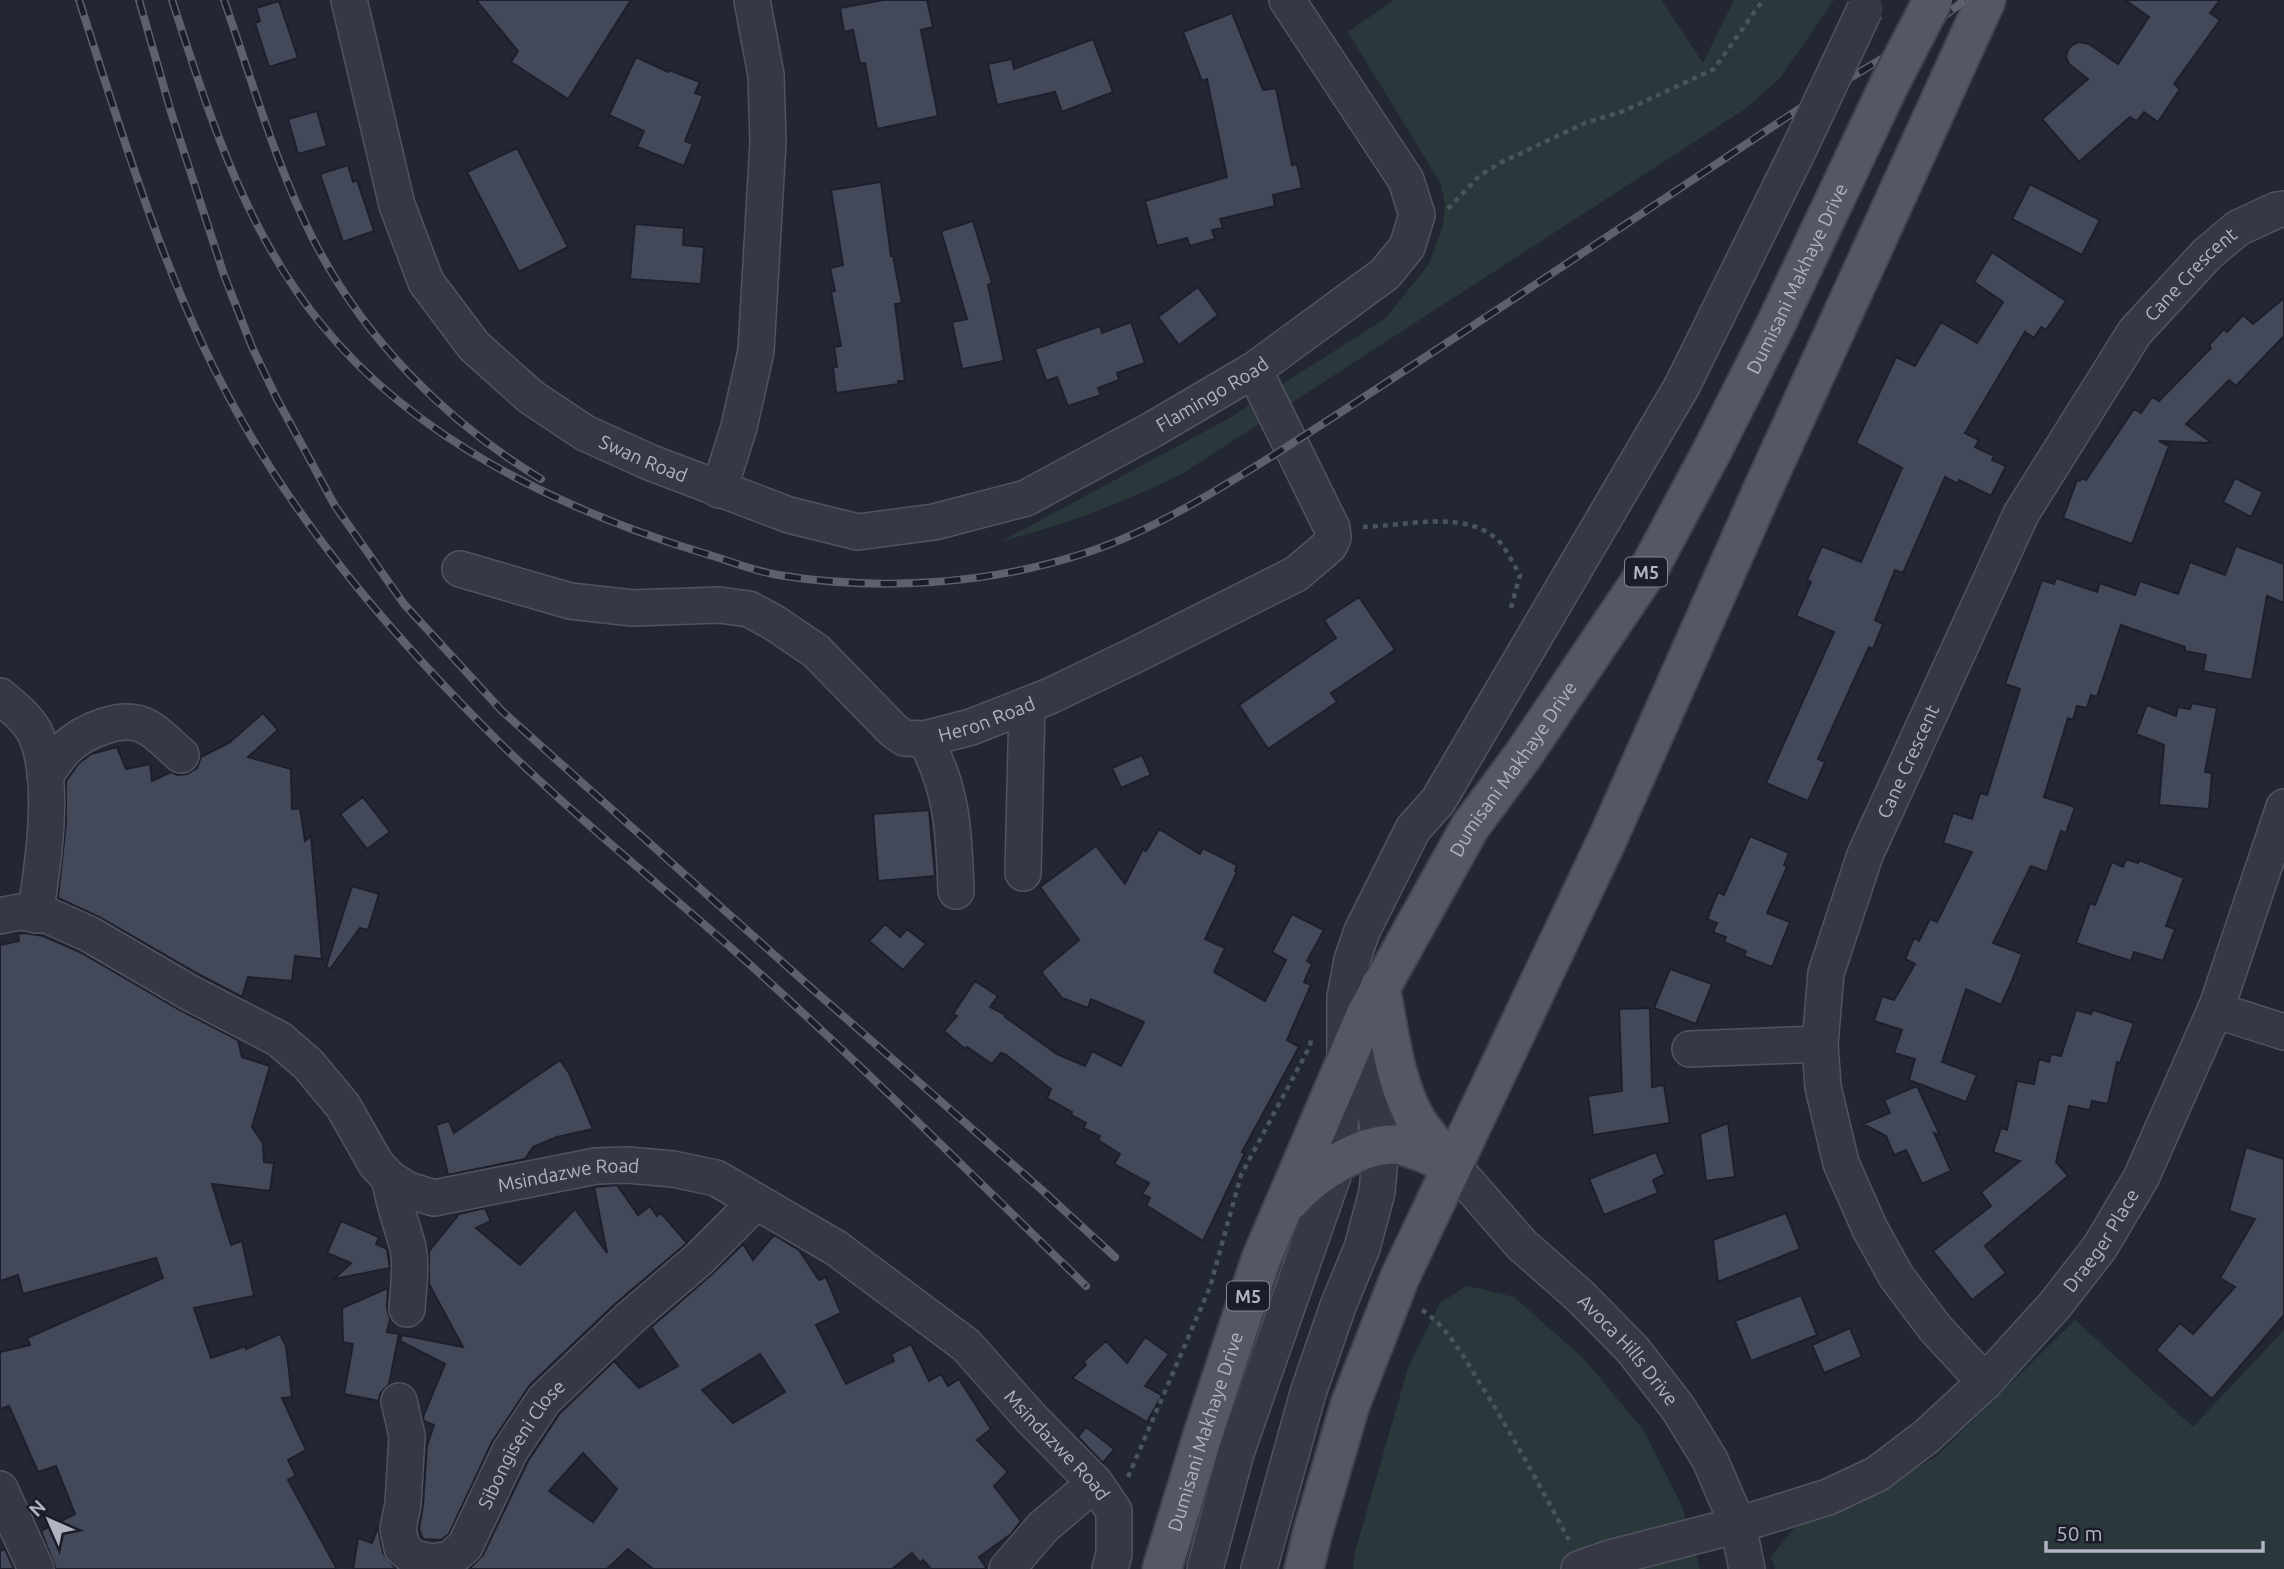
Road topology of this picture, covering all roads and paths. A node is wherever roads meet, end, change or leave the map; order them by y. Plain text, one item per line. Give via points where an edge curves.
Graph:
1 (349, 0) edge
2 (752, 0) edge
3 (1287, 0) edge
4 (1763, 0) edge
5 (1933, 0) edge
6 (1867, 5) edge
7 (1981, 11) edge
8 (2284, 209) edge
9 (1415, 222) junction
10 (1255, 370) junction
11 (719, 489) junction
12 (460, 569) dead end
13 (0, 696) edge
14 (1027, 705) junction
15 (925, 739) junction
16 (181, 755) dead end
17 (45, 776) junction
18 (1438, 801) junction
19 (2284, 807) edge
20 (1023, 873) dead end
21 (956, 891) dead end
22 (35, 915) junction
23 (0, 916) edge
24 (1373, 1000) junction
25 (2215, 1010) junction
26 (2284, 1032) edge
27 (1820, 1044) junction
28 (1690, 1049) dead end
29 (1345, 1061) junction
30 (1381, 1147) junction
31 (1336, 1164) junction
32 (1452, 1165) junction
33 (390, 1179) junction
34 (756, 1202) junction
35 (1282, 1211) junction
36 (1418, 1308) dead end
37 (407, 1309) dead end
38 (1985, 1382) junction
39 (399, 1401) dead end
40 (1095, 1483) junction
41 (0, 1489) edge
42 (1738, 1525) junction
43 (1313, 1558) edge
44 (1581, 1568) edge
45 (36, 1569) edge
46 (1007, 1569) edge
47 (1110, 1569) edge
48 (1162, 1569) edge
49 (1205, 1569) edge
50 (1259, 1569) edge
51 (1747, 1569) edge

1 - 11 street, Swan Road via 397,205 426,282 474,346 531,397 585,433
2 - 11 street via 766,75 768,142 756,351
3 - 9 street via 1406,180
4 - 9 path via 1714,69 1500,163 1479,176 1450,208
5 - 24 main road, Dumisani Makhaye Drive / M5, bridge via 1713,449 1650,566 1524,754 1469,827
6 - 18 street, bridge via 1682,386
7 - 32 main road via 1607,840
8 - 27 street, Cane Crescent via 2238,228 2207,254 2135,332 2021,514 1865,855 1826,973
9 - 10 street, Flamingo Road via 1407,247 1385,274
10 - 11 street, Flamingo Road via 1026,498 934,522 858,532 789,515
10 - 14 street, Heron Road via 1332,528 1329,546 1296,574
12 - 15 street, Heron Road via 570,601 633,608 719,605 749,610 816,652 893,730 904,738
13 - 17 street via 33,729
14 - 15 street, Heron Road
14 - 20 street
15 - 21 street via 947,793
16 - 17 street via 146,726 122,723 87,734 66,748
17 - 22 street via 44,860
18 - 24 street via 1431,836 1369,976
18 - 29 street via 1413,829 1362,931 1347,981
19 - 25 street, Draeger Place
22 - 23 street, Msindazwe Road
22 - 33 street, Msindazwe Road via 49,916 89,934 279,1039 308,1064 343,1106 376,1164
24 - 29 main road, Dumisani Makhaye Drive / M5
24 - 30 street via 1367,1055
24 - 32 main road via 1408,1104
25 - 26 street
25 - 38 street, Draeger Place via 2141,1178 2100,1247
27 - 28 street
27 - 38 street, Cane Crescent via 1823,1087 1841,1163 1870,1229 1896,1276 1935,1328
29 - 31 street
29 - 35 main road, Dumisani Makhaye Drive / M5
30 - 31 main road
30 - 32 main road via 1398,1145
30 - 50 street via 1372,1215 1308,1394
31 - 35 main road via 1302,1188
31 - 49 street via 1236,1453
32 - 42 street, Avoca Hills Drive via 1522,1245 1633,1349 1704,1450
32 - 43 main road via 1400,1277 1350,1405
33 - 34 street, Msindazwe Road via 434,1198 627,1164 716,1178
33 - 37 street via 408,1250
34 - 39 street, Sibongiseni Close via 698,1261 544,1400 510,1451 465,1546 450,1559 414,1558 402,1548 398,1529 407,1436
34 - 40 street, Msindazwe Road via 836,1248 966,1345
35 - 48 main road, Dumisani Makhaye Drive / M5 via 1245,1304
36 - 44 path via 1436,1319 1467,1362 1531,1469
38 - 42 street, Draeger Place via 1877,1475 1828,1497
40 - 46 street via 1043,1527
40 - 47 street, Msindazwe Road via 1114,1511
41 - 45 street
42 - 44 street, Draeger Place
42 - 51 street, Avoca Hills Drive

